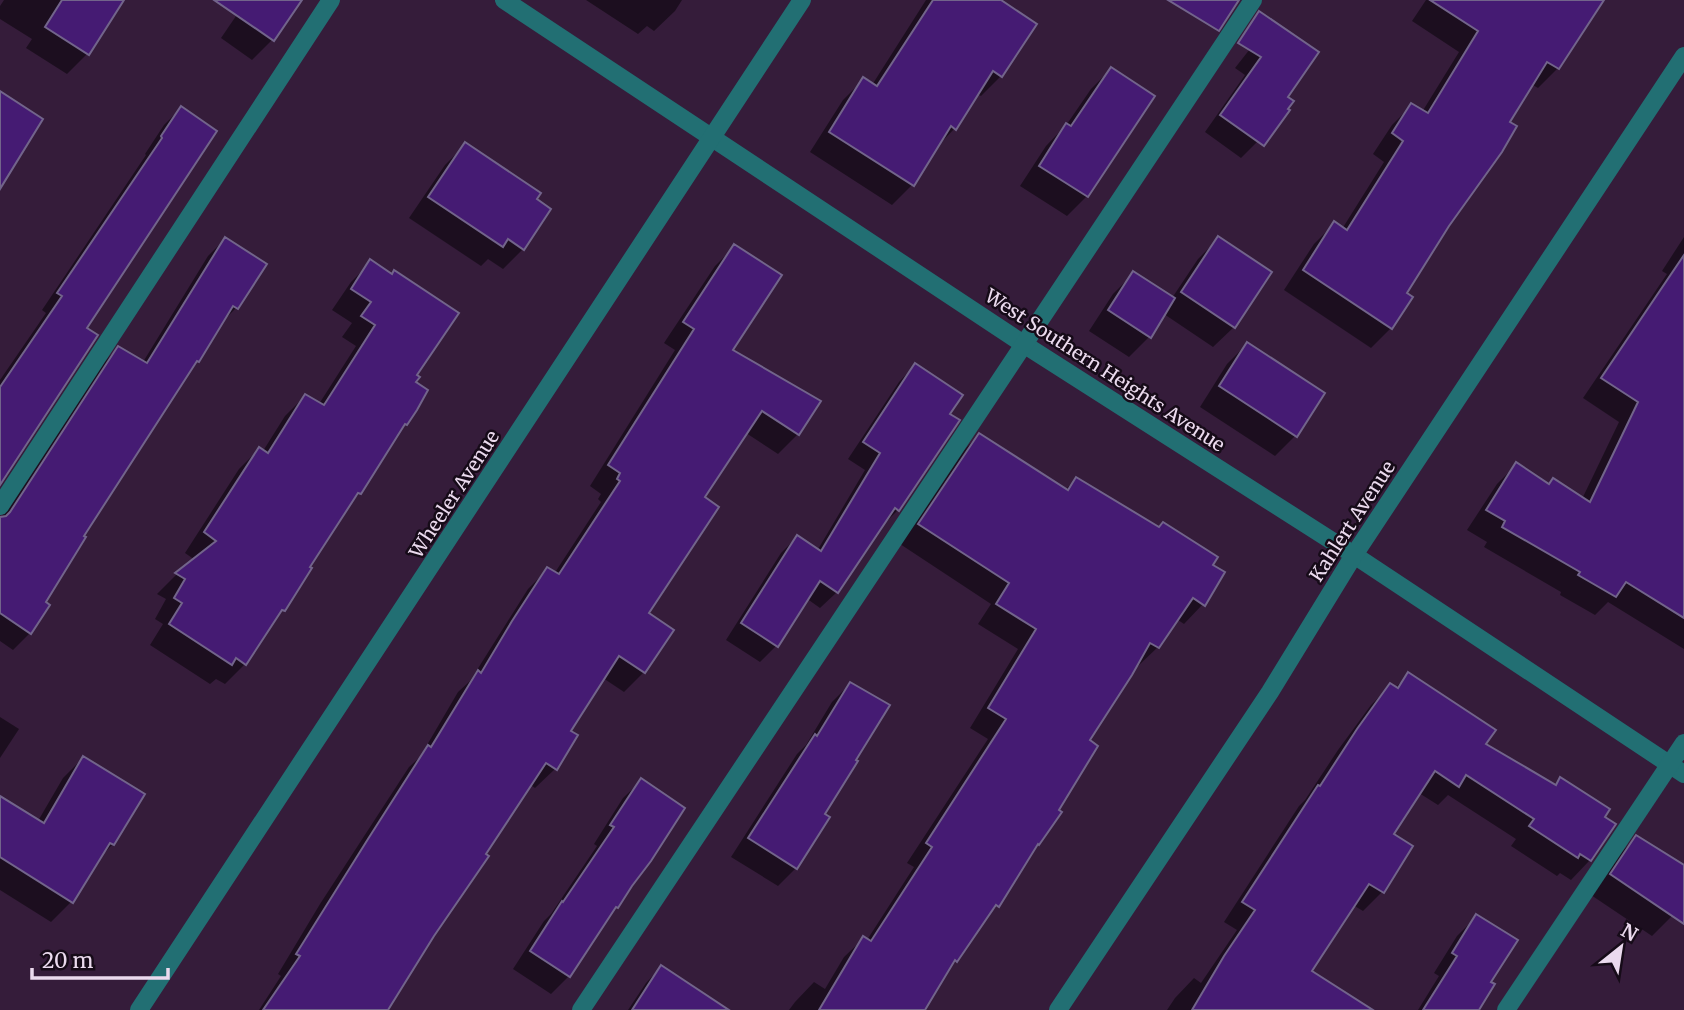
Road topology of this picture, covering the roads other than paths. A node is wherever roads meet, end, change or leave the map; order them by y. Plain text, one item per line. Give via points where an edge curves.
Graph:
1 (331, 0) edge
2 (504, 0) edge
3 (803, 0) edge
4 (1253, 0) edge
5 (1684, 56) edge
6 (713, 138) junction
7 (1025, 345) junction
8 (0, 506) edge
9 (1354, 555) junction
10 (1684, 743) edge
11 (1677, 770) edge
12 (139, 1010) edge
13 (581, 1010) edge
14 (1058, 1010) edge
15 (1506, 1010) edge

1 - 8 street
2 - 6 street, West Southern Heights Avenue
3 - 6 street, Wheeler Avenue
4 - 7 street
5 - 9 street, Kahlert Avenue
6 - 7 street, West Southern Heights Avenue
6 - 12 street, Wheeler Avenue
7 - 9 street, West Southern Heights Avenue
7 - 13 street
9 - 11 street, West Southern Heights Avenue
9 - 14 street, Kahlert Avenue via 1270,692
10 - 11 street
11 - 15 street

